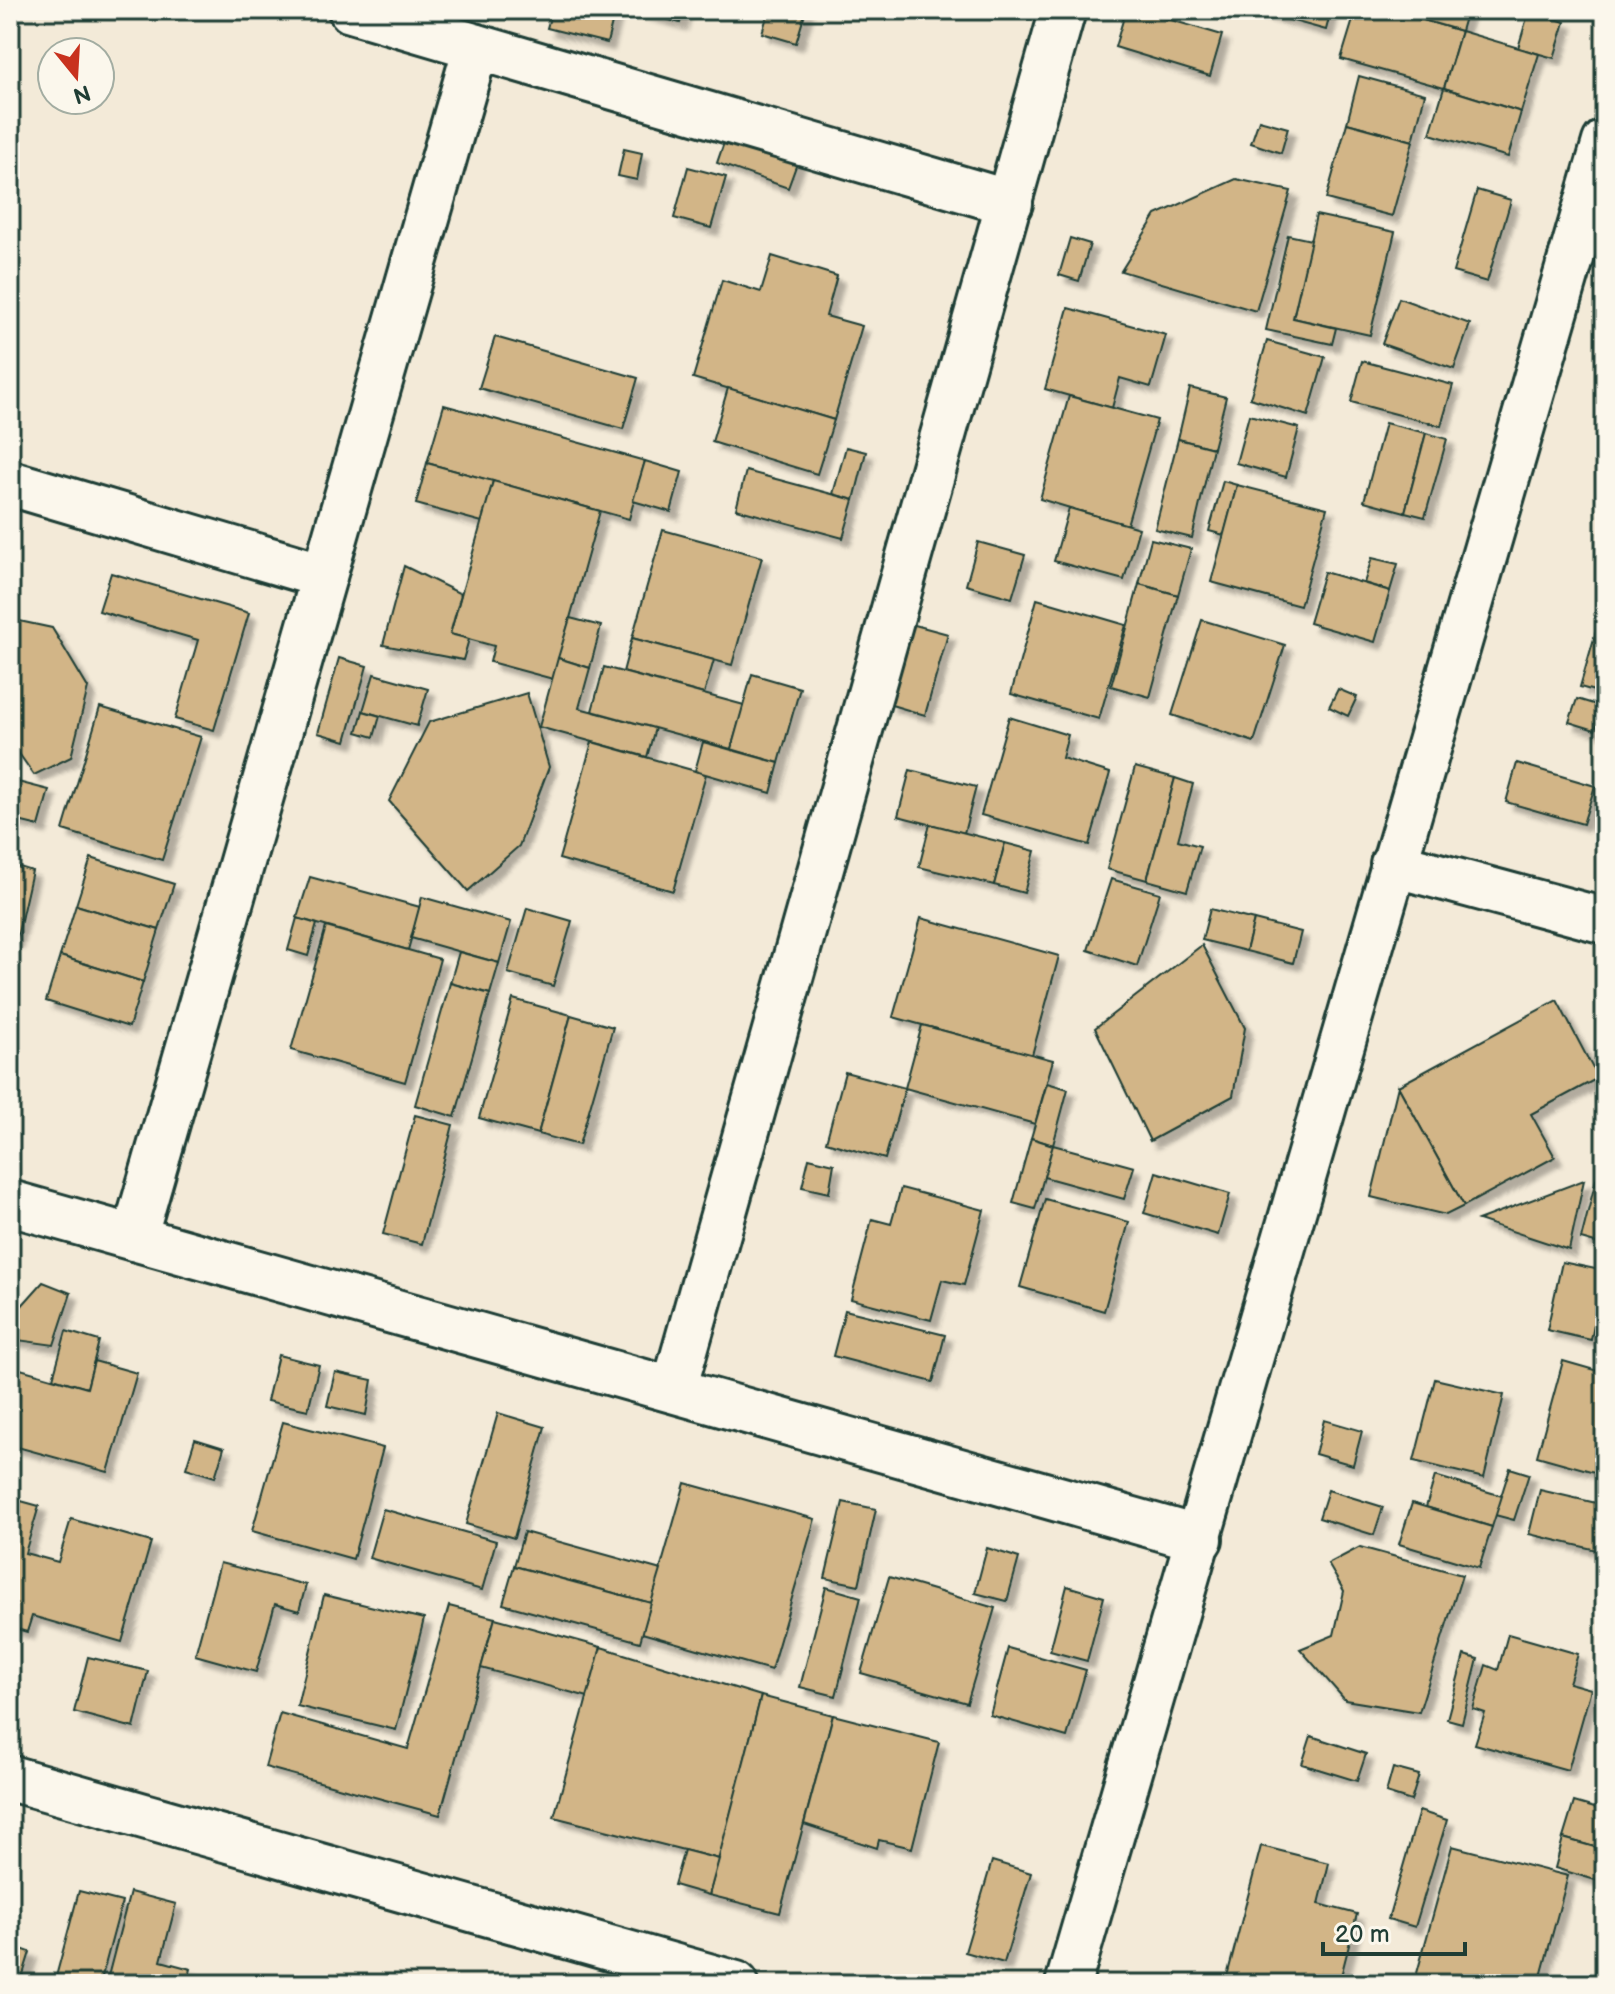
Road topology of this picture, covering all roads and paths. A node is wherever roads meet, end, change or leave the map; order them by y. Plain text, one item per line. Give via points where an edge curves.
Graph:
1 (351, 10) edge
2 (1063, 10) edge
3 (476, 47) junction
4 (1605, 142) edge
5 (1010, 203) junction
6 (10, 483) edge
7 (324, 576) junction
8 (1393, 864) junction
9 (1605, 921) edge
10 (10, 1203) edge
11 (134, 1238) junction
12 (674, 1389) junction
13 (1200, 1539) junction
14 (10, 1778) edge
15 (736, 1984) edge
16 (1068, 1984) edge

1 - 3 street
2 - 5 street
3 - 5 street
3 - 7 street
4 - 8 street
5 - 12 street
6 - 7 street
7 - 11 street
8 - 9 street
8 - 13 street
10 - 11 street
11 - 12 street
12 - 13 street
13 - 16 street
14 - 15 street

